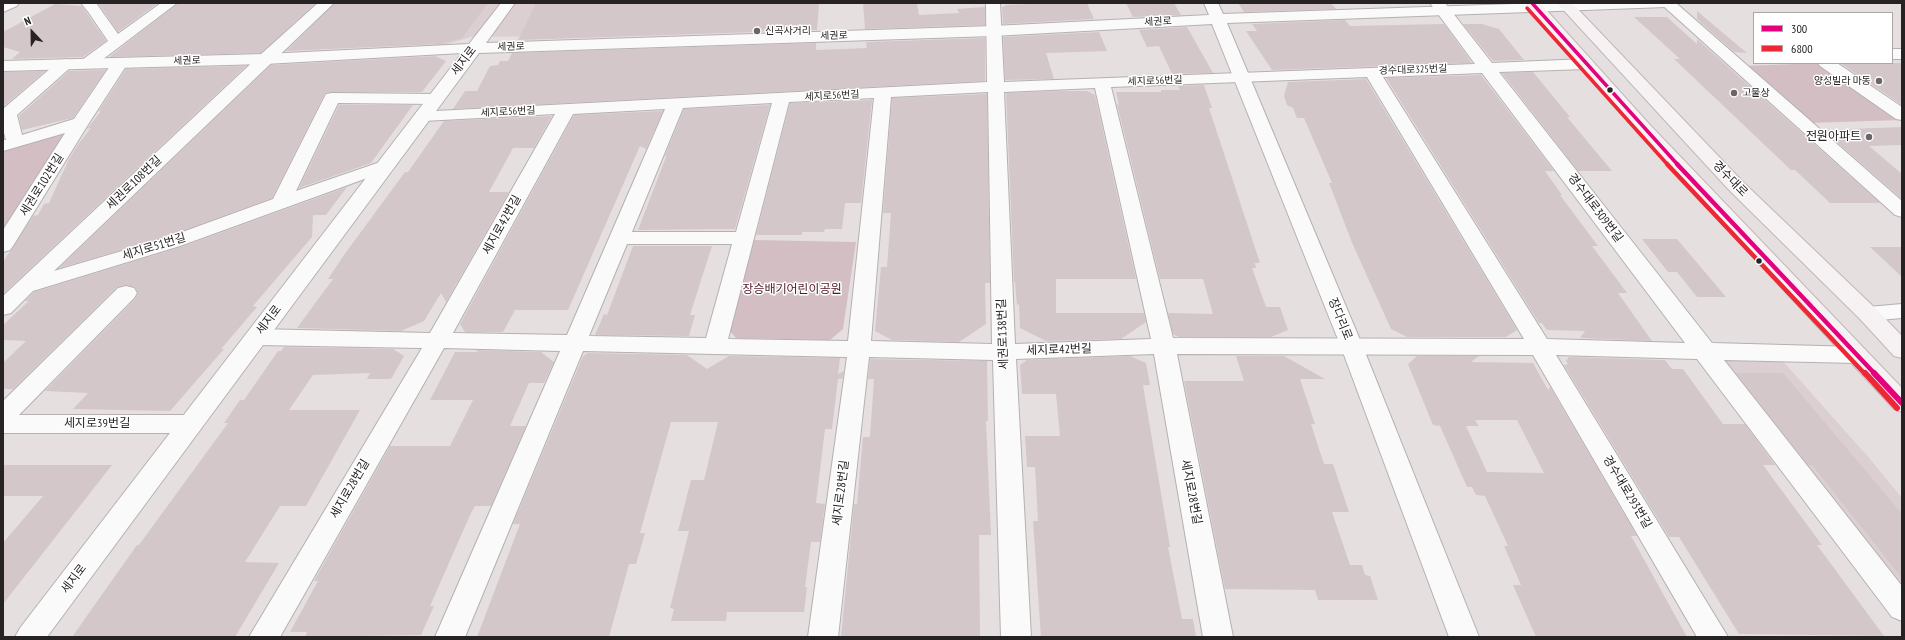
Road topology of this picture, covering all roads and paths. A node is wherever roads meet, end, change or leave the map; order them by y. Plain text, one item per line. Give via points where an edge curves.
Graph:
1 (12, 3) edge
2 (88, 3) edge
3 (170, 3) edge
4 (328, 3) edge
5 (508, 3) edge
6 (992, 3) edge
7 (1666, 3) edge
8 (1534, 5) edge
9 (1566, 5) edge
10 (1440, 7) edge
11 (3, 8) edge
12 (1214, 11) edge
13 (993, 31) junction
14 (116, 42) junction
15 (474, 48) junction
16 (265, 59) junction
17 (1753, 60) edge
18 (1731, 61) junction
19 (120, 62) junction
20 (88, 63) junction
21 (65, 64) junction
22 (1586, 64) junction
23 (1827, 64) edge
24 (3, 66) edge
25 (1487, 67) junction
26 (1372, 72) junction
27 (1241, 77) junction
28 (1102, 83) junction
29 (996, 87) junction
30 (883, 93) junction
31 (782, 98) junction
32 (436, 99) junction
33 (676, 104) junction
34 (567, 109) junction
35 (1902, 115) edge
36 (423, 116) junction
37 (80, 123) junction
38 (9, 144) edge
39 (386, 165) junction
40 (280, 204) junction
41 (1902, 211) edge
42 (619, 238) junction
43 (744, 238) junction
44 (3, 246) edge
45 (26, 286) junction
46 (126, 293) dead end
47 (3, 308) edge
48 (1902, 311) edge
49 (1868, 314) junction
50 (257, 337) junction
51 (436, 341) junction
52 (574, 343) junction
53 (715, 346) junction
54 (1164, 346) junction
55 (1352, 347) junction
56 (1540, 347) junction
57 (859, 349) junction
58 (1703, 350) junction
59 (1902, 350) edge
60 (1004, 352) junction
61 (1857, 355) junction
62 (1902, 402) edge
63 (3, 416) edge
64 (3, 424) edge
65 (191, 424) junction
66 (1902, 608) edge
67 (30, 637) edge
68 (264, 637) edge
69 (450, 637) edge
70 (823, 637) edge
71 (1016, 637) edge
72 (1218, 637) edge
73 (1464, 637) edge
74 (1713, 637) edge

1 - 11 street
2 - 14 street
3 - 14 street
4 - 16 street, 세권로108번길
5 - 15 street, 세지로
6 - 13 street, 세권로138번길
7 - 9 street, 세권로
7 - 18 street
8 - 9 street, 세권로
8 - 10 street, 세권로
8 - 22 main road
9 - 49 main road, 경수대로 via 1736,186
10 - 12 street, 세권로
10 - 25 street, 경수대로309번길
12 - 13 street, 세권로
12 - 27 street, 장다리로
13 - 15 street, 세권로
13 - 29 street, 세권로138번길
14 - 20 street
15 - 16 street, 세권로
15 - 32 street, 세지로
16 - 19 street, 세권로
16 - 45 street, 세권로108번길
17 - 18 street
18 - 41 street
19 - 20 street, 세권로
19 - 37 street, 세권로102번길
20 - 21 street, 세권로
21 - 24 street, 세권로
21 - 38 street via 8,114
22 - 25 street, 경수대로325번길
22 - 61 main road
23 - 35 street
25 - 26 street, 경수대로325번길
25 - 58 street, 경수대로309번길
26 - 27 street, 경수대로325번길
26 - 56 street
27 - 28 street, 세지로56번길
27 - 55 street, 장다리로
28 - 29 street, 세지로56번길
28 - 54 street
29 - 30 street, 세지로56번길
29 - 60 street, 세권로138번길
30 - 31 street, 세지로56번길
30 - 57 street
31 - 33 street, 세지로56번길
31 - 43 street
32 - 36 street, 세지로
32 - 40 street via 332,98
33 - 34 street, 세지로56번길
33 - 42 street
34 - 36 street, 세지로56번길
34 - 51 street, 세지로42번길
36 - 39 street, 세지로
37 - 38 street
37 - 44 street, 세권로102번길
39 - 40 street, 세지로51번길
39 - 50 street, 세지로
40 - 45 street, 세지로51번길 via 173,242
42 - 43 street
42 - 52 street
43 - 53 street
45 - 47 street, 세권로108번길
46 - 63 street
48 - 49 street
49 - 59 main road, 경수대로
50 - 51 street, 세지로42번길
50 - 65 street, 세지로
51 - 52 street, 세지로42번길
51 - 68 street, 세지로28번길
52 - 53 street, 세지로42번길
52 - 69 street
53 - 57 street, 세지로42번길
54 - 55 street, 세지로42번길
54 - 60 street, 세지로42번길
54 - 72 street, 세지로28번길
55 - 56 street
55 - 73 street, 장다리로
56 - 58 street
56 - 74 street, 경수대로293번길
57 - 60 street, 세지로42번길
57 - 70 street, 세지로28번길
58 - 61 street
58 - 66 street
60 - 71 street, 세권로138번길
61 - 62 main road
64 - 65 street, 세지로39번길
65 - 67 street, 세지로

